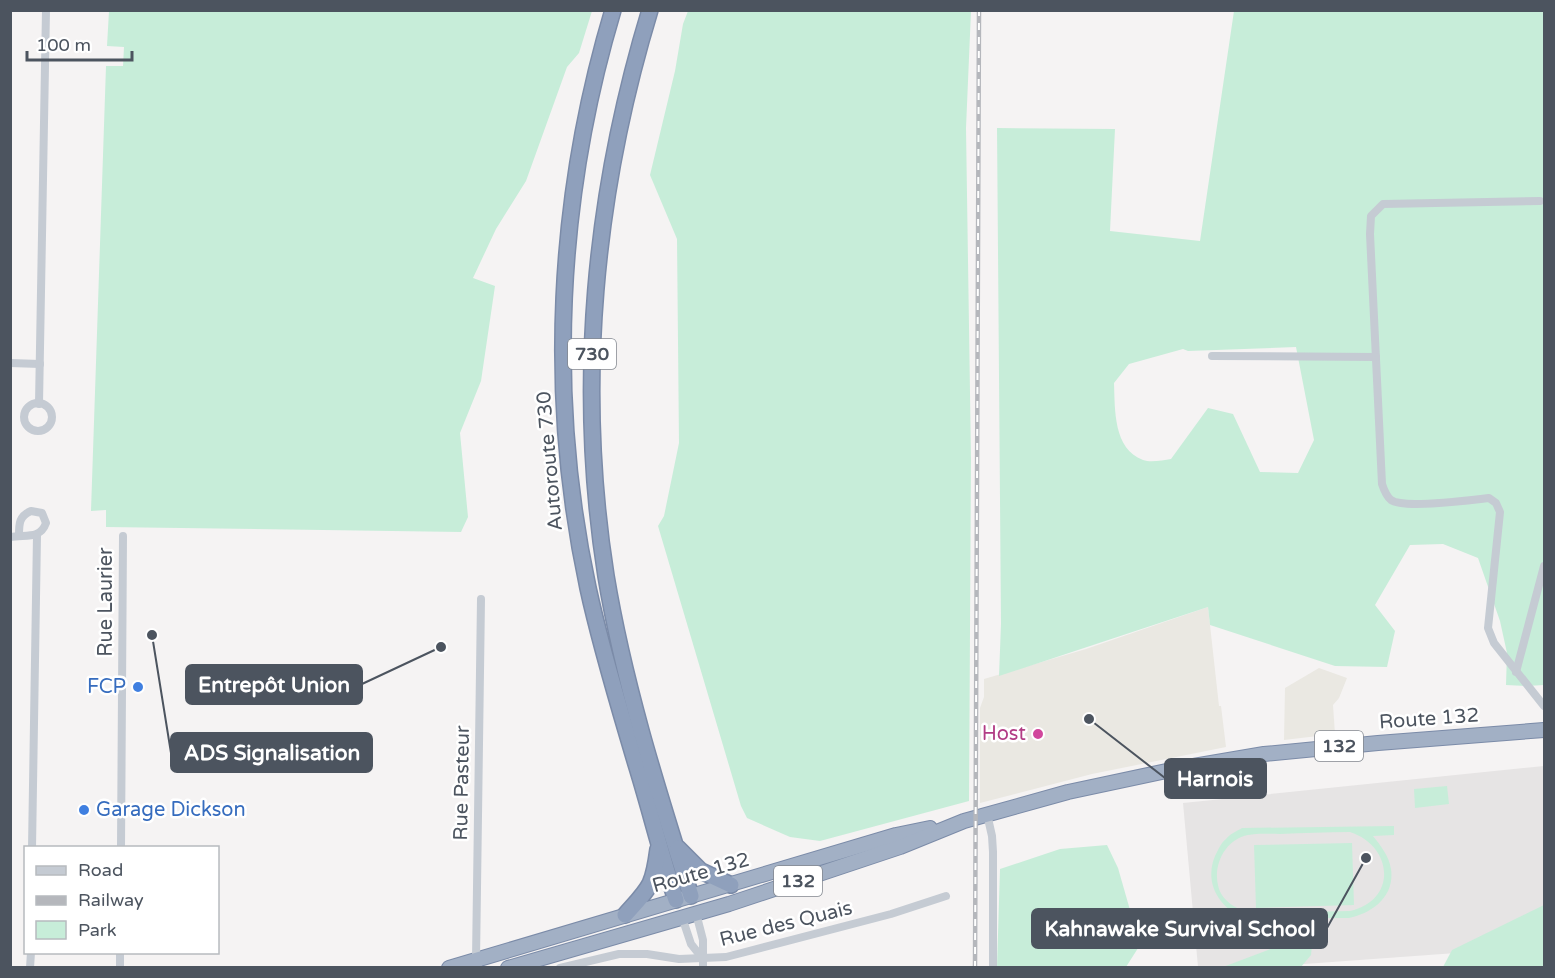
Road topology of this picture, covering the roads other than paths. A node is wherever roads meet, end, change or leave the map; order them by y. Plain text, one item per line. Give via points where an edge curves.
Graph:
1 (46, 10) edge
2 (613, 10) edge
3 (650, 10) edge
4 (1540, 201) dead end
5 (1212, 356) dead end
6 (1376, 357) junction
7 (10, 363) edge
8 (40, 364) junction
9 (39, 404) dead end
10 (37, 535) junction
11 (15, 536) edge
12 (123, 536) dead end
13 (1545, 566) edge
14 (481, 599) dead end
15 (1516, 672) junction
16 (1545, 706) edge
17 (1545, 730) edge
18 (987, 814) junction
19 (964, 821) junction
20 (659, 843) junction
21 (675, 845) junction
22 (32, 846) edge
23 (121, 846) edge
24 (731, 885) junction
25 (946, 896) dead end
26 (683, 898) junction
27 (625, 915) junction
28 (689, 915) junction
29 (703, 963) edge
30 (477, 964) edge
31 (449, 968) edge
32 (508, 968) edge
33 (560, 968) edge
34 (993, 968) edge

1 - 8 street
2 - 20 highway, Autoroute 730 / 730 via 588,109 572,204 564,297 565,410 572,490 588,588
3 - 21 highway, 730 via 624,103 604,209 594,312 592,419 600,526 615,624
4 - 6 street via 1383,204 1371,216
5 - 6 street
6 - 15 street via 1385,493 1393,501 1410,504 1489,498 1496,503 1500,512 1488,628
7 - 8 street
8 - 9 street
10 - 11 street
10 - 11 street via 46,524 44,516 35,510 21,519
10 - 22 street
12 - 23 street, Rue Laurier
13 - 15 street
14 - 30 street, Rue Pasteur
15 - 16 street
17 - 18 highway, Route 132 / 132 via 1347,745 1233,759 1101,784
18 - 19 highway, Route 132 / 132
18 - 34 street via 993,852
19 - 24 highway, Route 132 / 132 via 896,835
19 - 28 highway, Route 132 / 132 via 900,847
20 - 26 highway, Autoroute 730 / 730
20 - 27 highway via 651,885
21 - 24 highway via 701,871
21 - 26 highway, 730
24 - 26 highway, Route 132 / 132
25 - 29 street, Rue des Quais
26 - 27 highway, Route 132 / 132
26 - 28 highway
27 - 30 highway, Route 132 / 132
28 - 29 street via 691,944
28 - 29 street via 703,940
28 - 32 highway, Route 132 / 132
29 - 33 street, Rue des Quais via 619,954
30 - 31 highway, Route 132 / 132

